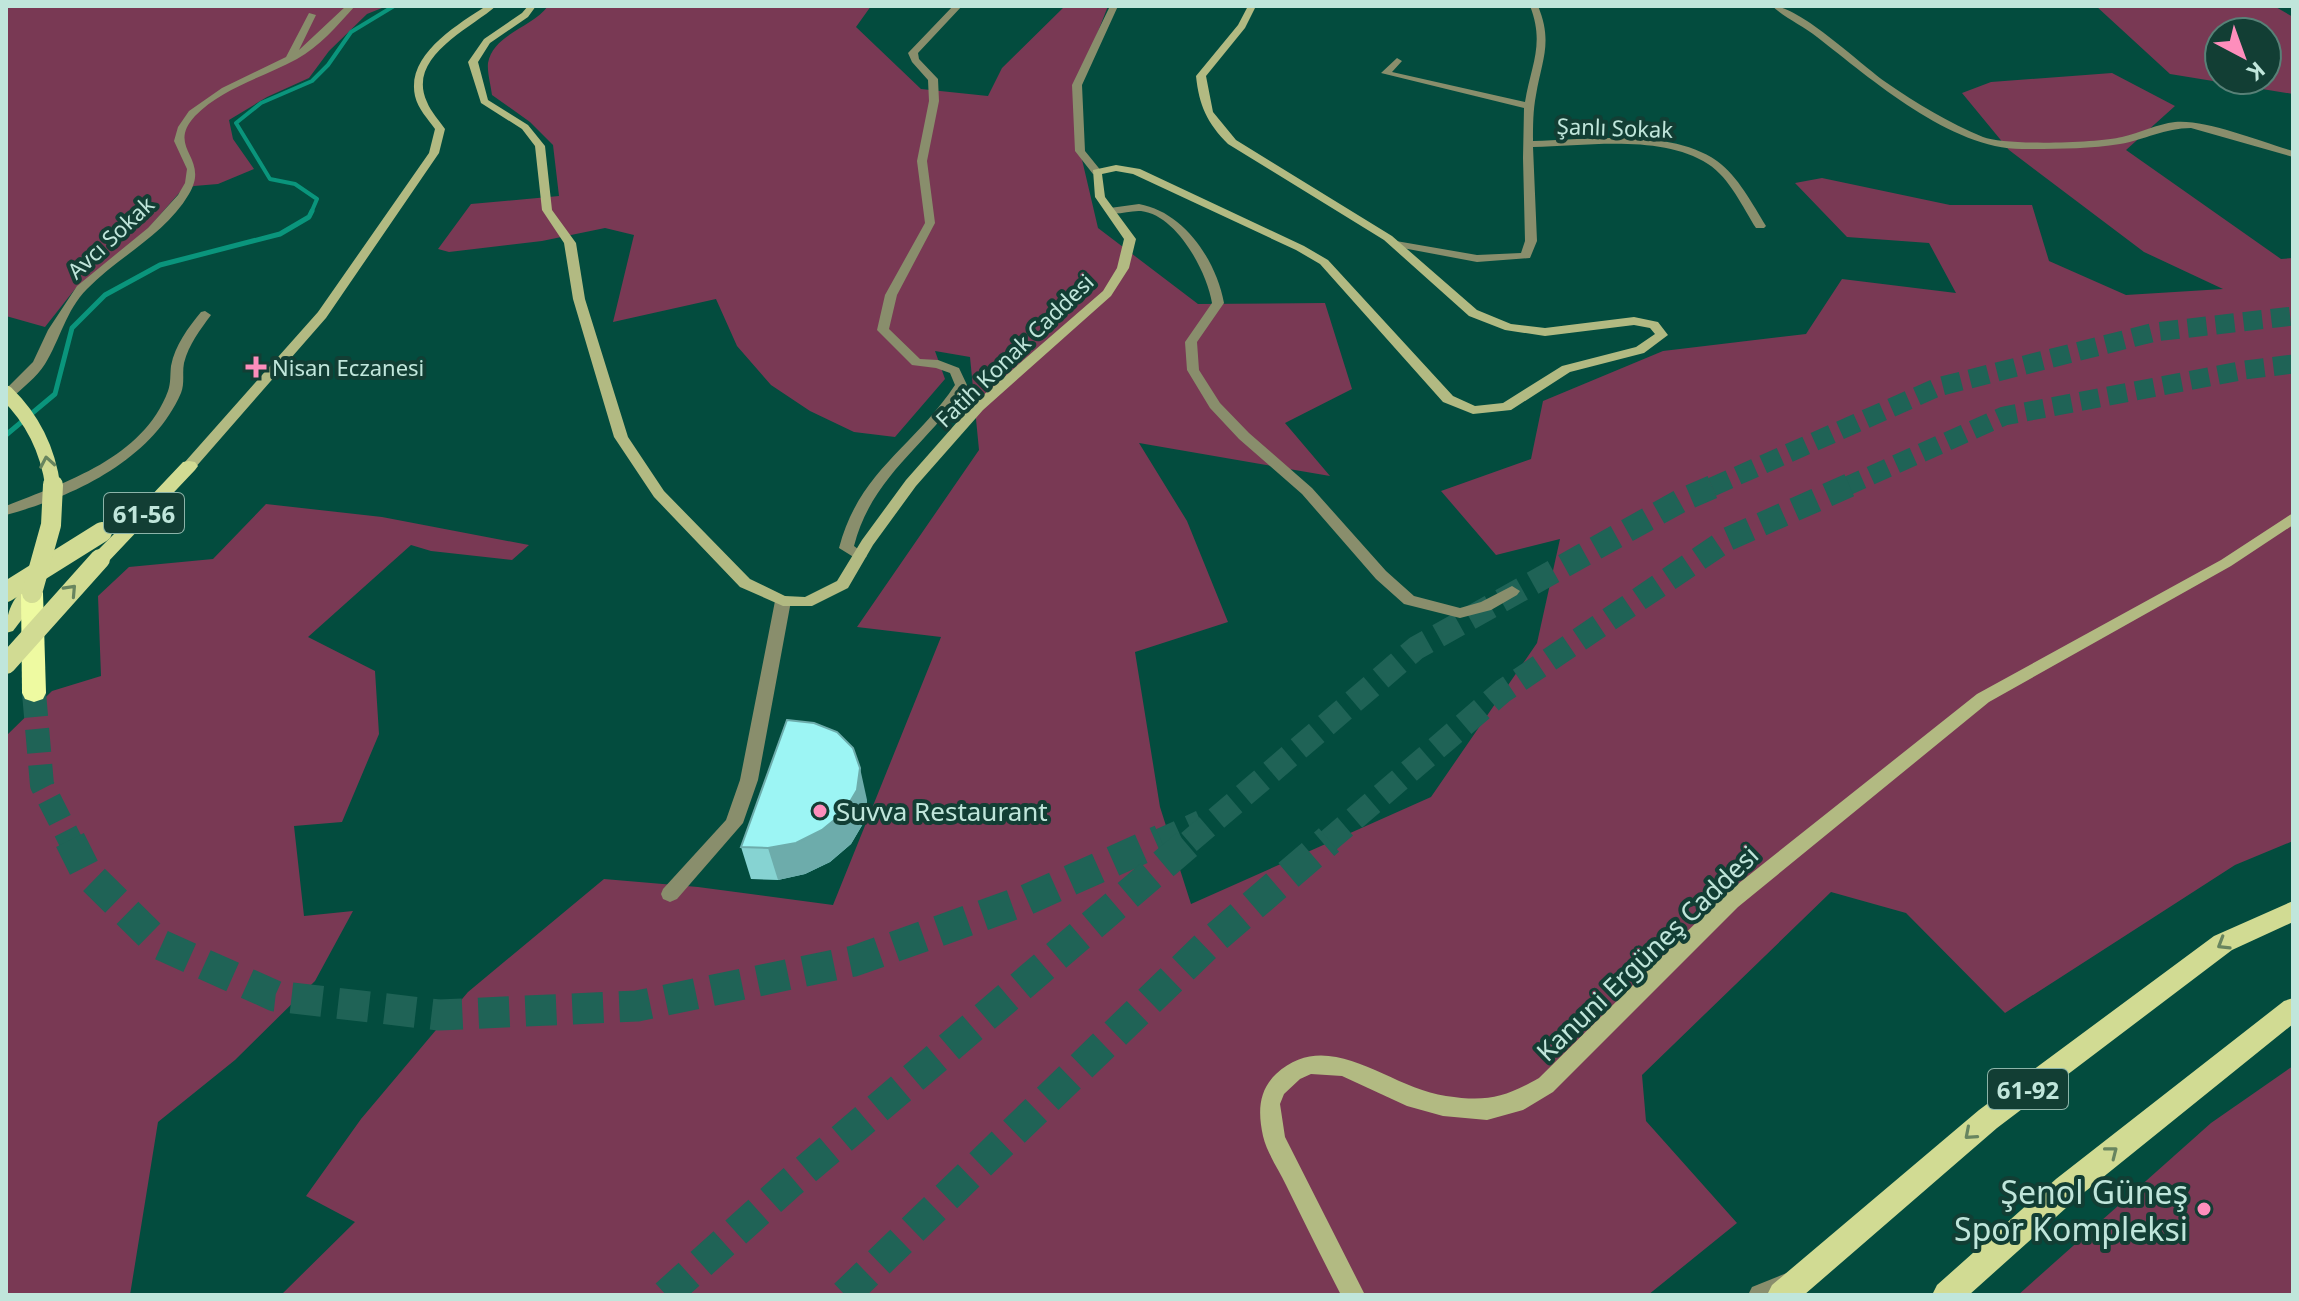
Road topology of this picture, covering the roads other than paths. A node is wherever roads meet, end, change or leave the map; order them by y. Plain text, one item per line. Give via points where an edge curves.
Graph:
1 (351, 6) edge
2 (492, 6) edge
3 (532, 6) edge
4 (958, 6) edge
5 (1114, 6) edge
6 (1252, 6) edge
7 (1534, 6) edge
8 (1776, 6) edge
9 (312, 15) dead end
10 (289, 60) junction
11 (1397, 61) dead end
12 (1529, 106) junction
13 (1528, 144) junction
14 (2293, 154) edge
15 (1097, 172) junction
16 (1110, 211) junction
17 (1760, 226) dead end
18 (1396, 244) junction
19 (205, 315) dead end
20 (6, 394) edge
21 (189, 466) junction
22 (6, 511) edge
23 (2293, 518) edge
24 (860, 556) junction
25 (1512, 591) dead end
26 (6, 592) edge
27 (32, 593) junction
28 (783, 601) junction
29 (6, 626) edge
30 (6, 664) edge
31 (34, 693) tunnel mouth
32 (670, 894) dead end
33 (2293, 911) edge
34 (2293, 1009) edge
35 (1792, 1287) edge
36 (1353, 1295) edge
37 (1760, 1295) edge
38 (1947, 1295) edge

1 - 10 street, Avcı Sokak
2 - 21 main road, 61-56 via 448,36 422,66 419,97 440,129 434,153 322,315
3 - 28 main road via 487,41 473,62 484,101 525,127 540,146 547,210 570,243 579,299 621,437 659,494 745,583
4 - 24 street via 913,53 933,79 922,161 930,223 891,295 883,330 916,362 955,371 961,385 952,402 891,462 863,499 846,548
5 - 15 street via 1077,85 1080,151
6 - 18 main road via 1201,76 1203,108 1217,128 1251,156
7 - 12 street via 1544,49
8 - 14 street via 1884,85 1984,141 2019,146 2120,141 2191,125
9 - 10 street
10 - 20 street, Avcı Sokak via 190,114 178,138 192,169 182,197 152,230 81,288 39,364
11 - 12 street via 1386,73
12 - 13 street
13 - 17 street, Şanlı Sokak via 1660,144 1686,151 1714,163
13 - 18 street via 1531,241 1526,256 1504,260
15 - 16 main road, Fatih Konak Caddesi via 1100,197
15 - 18 main road via 1136,171 1324,262 1448,399 1473,410 1506,407 1566,369 1640,350 1662,335 1654,325 1634,321 1545,332 1509,327 1473,313
16 - 24 main road, Fatih Konak Caddesi via 1130,239 1123,268 1107,293 978,407 911,483
16 - 25 street via 1149,208 1180,227 1214,278 1218,303 1191,342 1193,370 1215,405 1307,491 1381,575 1409,600 1460,613
19 - 22 street via 186,338 177,389 162,419 140,444 114,466
27 -> 20 main road, bridge via 54,502 45,449 33,422
21 - 26 main road, 61-56, bridge via 102,532
30 -> 21 main road, 61-56, bridge
23 - 36 main road, Kanuni Ergüneş Caddesi via 2226,563 1983,698 1731,901 1546,1085 1526,1097 1487,1110 1443,1106 1344,1067 1309,1064 1293,1072 1269,1104 1274,1138
24 - 28 main road, Fatih Konak Caddesi via 843,584 807,602
27 - 29 main road
27 - 31 highway
28 - 32 street via 749,780 734,823
33 -> 35 main road, 61-92 via 2223,943 2025,1091
38 -> 34 main road via 2066,1189
35 - 37 street

